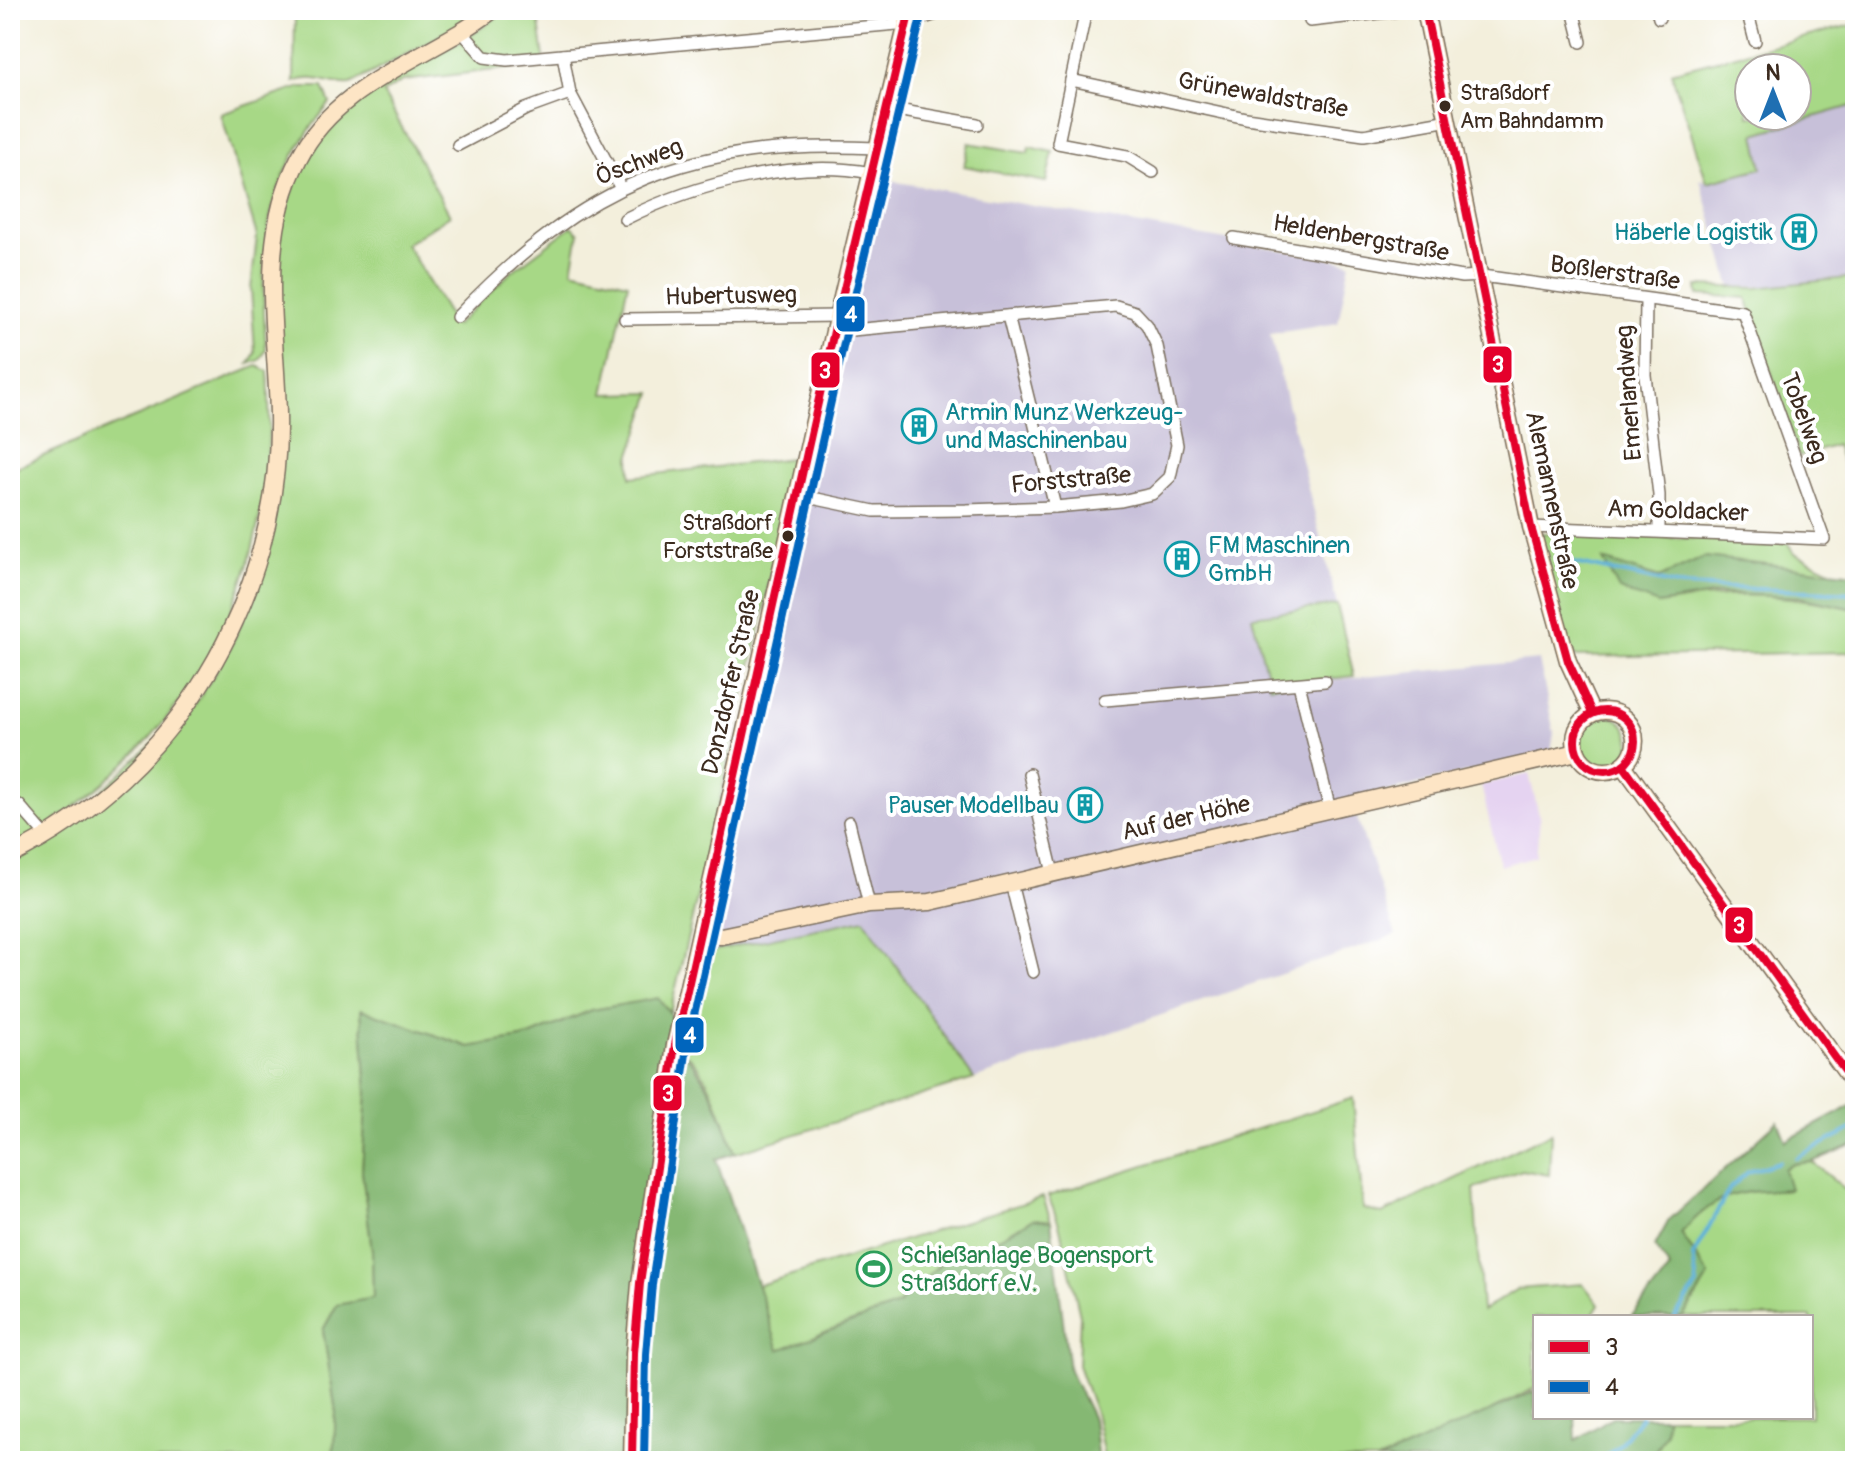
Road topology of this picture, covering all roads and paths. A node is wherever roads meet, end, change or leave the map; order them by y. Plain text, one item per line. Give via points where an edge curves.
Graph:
1 (493, 10) edge
2 (949, 10) edge
3 (1086, 10) edge
4 (1406, 10) edge
5 (1425, 10) edge
6 (1573, 10) edge
7 (1747, 10) edge
8 (909, 17) edge
9 (1310, 21) dead end
10 (463, 33) junction
11 (1755, 41) dead end
12 (1581, 42) dead end
13 (563, 55) junction
14 (1071, 80) junction
15 (570, 93) junction
16 (886, 108) junction
17 (1449, 120) junction
18 (977, 124) dead end
19 (458, 145) dead end
20 (877, 148) junction
21 (1153, 172) dead end
22 (871, 173) junction
23 (620, 187) junction
24 (625, 219) dead end
25 (1234, 238) dead end
26 (1482, 276) junction
27 (1646, 300) junction
28 (1743, 312) joint
29 (838, 316) junction
30 (1008, 316) junction
31 (457, 317) dead end
32 (625, 319) dead end
33 (852, 330) dead end
34 (798, 495) junction
35 (1055, 507) junction
36 (1531, 527) junction
37 (1659, 531) junction
38 (1824, 539) joint
39 (1325, 681) dead end
40 (1299, 684) junction
41 (1105, 700) dead end
42 (1592, 713) junction
43 (1577, 752) junction
44 (1623, 765) junction
45 (1029, 774) dead end
46 (10, 800) edge
47 (1330, 810) junction
48 (849, 822) dead end
49 (46, 836) junction
50 (10, 856) edge
51 (1053, 873) junction
52 (1011, 883) junction
53 (869, 905) junction
54 (700, 936) junction
55 (1033, 972) dead end
56 (1855, 1085) edge
57 (632, 1461) edge

1 - 10 main road
2 - 8 street
3 - 14 street
4 - 9 street
5 - 17 main road, Alemannenstraße
6 - 12 street
7 - 11 street
8 - 13 street
8 - 16 main road, Donzdorfer Straße
10 - 13 street via 489,60
10 - 49 main road via 378,76 344,101 299,157 280,206 273,247 276,457 269,519 245,598 227,639 178,717 131,772
13 - 15 street
14 - 17 street, Grünewaldstraße via 1246,118 1364,135
14 - 21 street via 1058,143 1127,156
15 - 19 street via 526,109
15 - 23 street
16 - 18 street
16 - 20 main road, Donzdorfer Straße
17 - 26 main road, Alemannenstraße
20 - 22 main road, Donzdorfer Straße
20 - 23 street, Öschweg via 737,152
22 - 24 street via 808,170 736,180 683,193
22 - 29 main road, Donzdorfer Straße
23 - 31 street, Öschweg via 548,231
25 - 26 street, Heldenbergstraße via 1462,277
26 - 27 street, Boßlerstraße
26 - 36 main road, Alemannenstraße
27 - 28 street, Boßlerstraße
27 - 37 street, Emerlandweg via 1645,375
28 - 38 street, Tobelweg
29 - 32 street, Hubertusweg
29 - 34 main road, Donzdorfer Straße
30 - 33 street, Forststraße
30 - 35 street
30 - 35 street, Forststraße via 1116,306 1135,312 1157,346 1177,445 1170,477 1152,494
34 - 35 street, Forststraße via 874,511
34 - 54 main road, Donzdorfer Straße
36 - 37 street, Am Goldacker
36 - 42 main road, Alemannenstraße via 1555,623
37 - 38 street, Am Goldacker
39 - 40 street
40 - 41 street
40 - 47 street
42 - 43 main road via 1578,726
42 - 44 main road via 1617,713 1631,726 1634,750
43 - 44 main road via 1596,770
43 - 47 main road, Auf der Höhe
44 - 56 main road
45 - 51 street
46 - 49 street
47 - 51 main road, Auf der Höhe
48 - 53 street
49 - 50 main road
51 - 52 main road, Auf der Höhe
52 - 53 main road, Auf der Höhe via 930,902
52 - 55 street
53 - 54 main road, Auf der Höhe
54 - 57 main road, Donzdorfer Straße via 664,1105 640,1283

